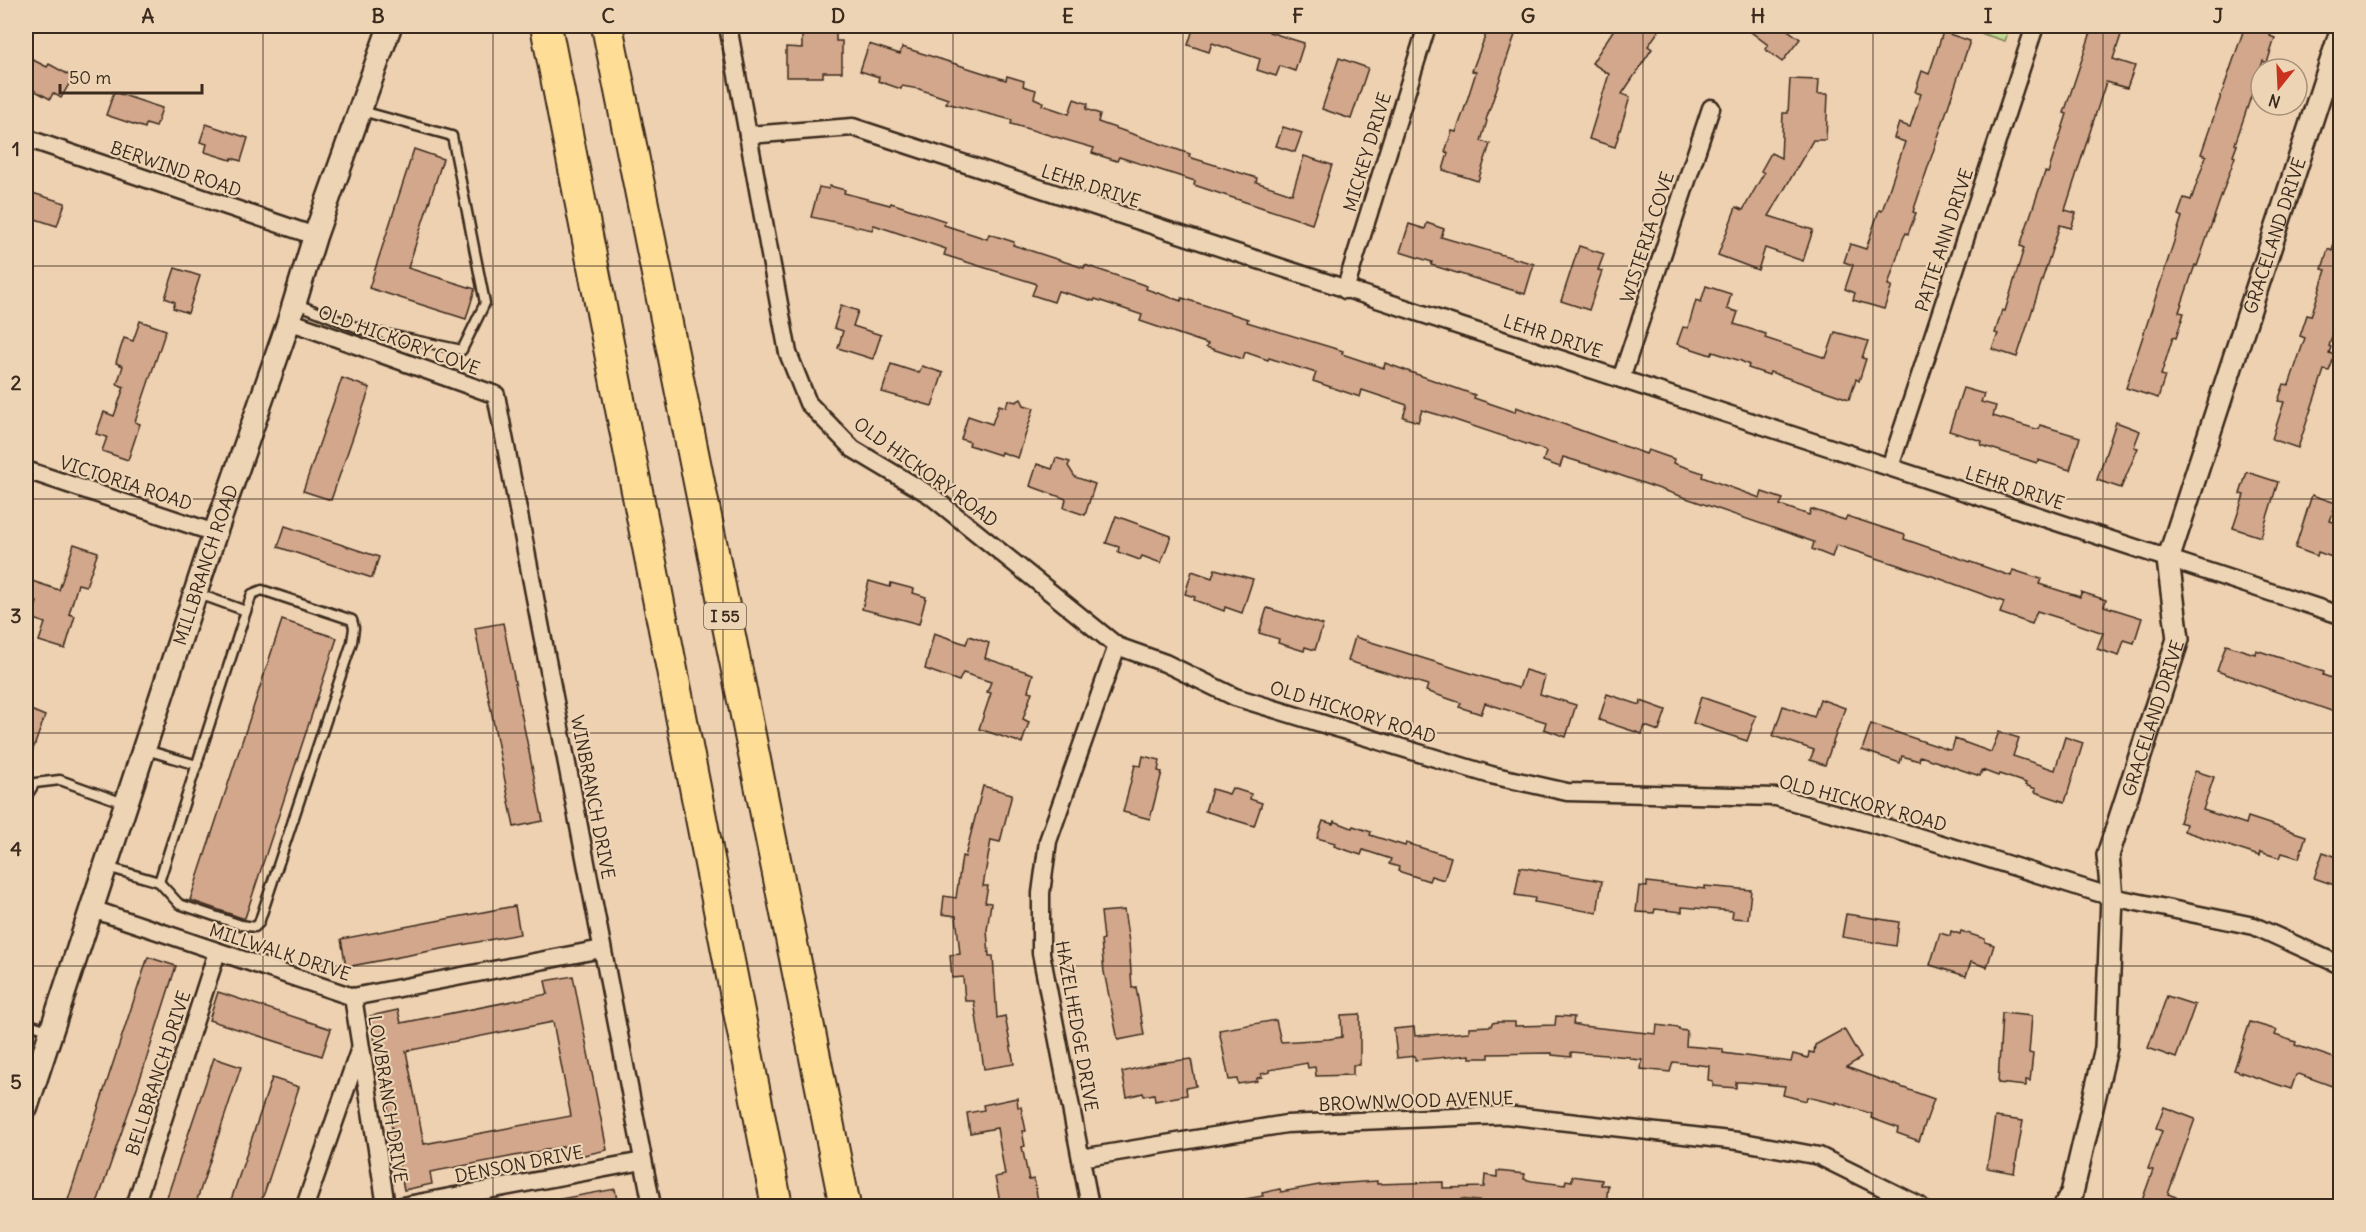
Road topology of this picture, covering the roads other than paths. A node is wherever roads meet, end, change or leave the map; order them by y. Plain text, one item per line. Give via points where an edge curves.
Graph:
1 (390, 26) edge
2 (546, 26) edge
3 (607, 26) edge
4 (728, 26) edge
5 (1427, 26) edge
6 (2035, 26) edge
7 (2340, 34) edge
8 (1711, 108) dead end
9 (359, 110) junction
10 (748, 135) junction
11 (26, 138) edge
12 (315, 236) junction
13 (1345, 290) junction
14 (292, 312) junction
15 (1621, 379) junction
16 (496, 395) joint
17 (1890, 467) junction
18 (26, 471) edge
19 (215, 533) junction
20 (2168, 560) junction
21 (195, 593) junction
22 (246, 611) junction
23 (2340, 615) edge
24 (1118, 646) junction
25 (144, 749) junction
26 (197, 765) junction
27 (26, 797) edge
28 (126, 804) junction
29 (106, 866) junction
30 (159, 882) junction
31 (2112, 897) junction
32 (92, 909) junction
33 (602, 949) junction
34 (217, 952) junction
35 (2340, 965) edge
36 (353, 997) junction
37 (26, 1023) edge
38 (51, 1031) junction
39 (360, 1048) junction
40 (26, 1108) edge
41 (1081, 1158) junction
42 (643, 1161) junction
43 (135, 1206) edge
44 (305, 1206) edge
45 (386, 1206) edge
46 (402, 1206) edge
47 (652, 1206) edge
48 (777, 1206) edge
49 (845, 1206) edge
50 (1090, 1206) edge
51 (1920, 1206) edge
52 (2065, 1206) edge

1 - 9 main road, MILLBRANCH ROAD
2 - 48 highway
3 - 49 highway, I 55
4 - 10 street, OLD HICKORY ROAD
5 - 13 street, MICKEY DRIVE
6 - 17 street, PATTE ANN DRIVE
7 - 20 street, GRACELAND DRIVE
8 - 15 street, WISTERIA COVE
9 - 12 main road, MILLBRANCH ROAD
9 - 14 lane via 452,136 485,303 462,350
10 - 13 street, LEHR DRIVE via 853,127
10 - 24 street, OLD HICKORY ROAD via 788,353 808,403 854,448 930,495
11 - 12 street, BERWIND ROAD
12 - 14 main road, MILLBRANCH ROAD
13 - 15 street, LEHR DRIVE
14 - 16 street, OLD HICKORY COVE
14 - 19 main road, MILLBRANCH ROAD
15 - 17 street, LEHR DRIVE
16 - 33 street, WINBRANCH DRIVE
17 - 20 street, LEHR DRIVE
18 - 19 street, VICTORIA ROAD
19 - 21 main road, MILLBRANCH ROAD
20 - 23 street, LEHR DRIVE
20 - 31 street, GRACELAND DRIVE via 2178,639 2108,855
21 - 22 lane
21 - 25 main road, MILLBRANCH ROAD
22 - 26 lane
22 - 30 lane via 252,594 262,590 352,620 352,642 259,923 255,927 241,925 179,904
24 - 31 street, OLD HICKORY ROAD via 1165,663 1235,697 1491,775 1567,792 1776,797
24 - 41 street, HAZELHEDGE DRIVE via 1048,841 1041,893 1041,953
25 - 26 lane
25 - 28 main road, MILLBRANCH ROAD
26 - 30 lane
27 - 28 lane via 35,783 60,780
28 - 29 main road, MILLBRANCH ROAD
29 - 30 lane
29 - 32 main road, MILLBRANCH ROAD
31 - 35 street, OLD HICKORY ROAD via 2254,926
31 - 52 street, GRACELAND DRIVE via 2106,1048 2072,1193
32 - 34 street, MILLWALK DRIVE
32 - 38 main road, MILLBRANCH ROAD
33 - 36 street, MILLWALK DRIVE
33 - 42 street, WINBRANCH DRIVE
34 - 36 street, MILLWALK DRIVE
34 - 43 street, BELLBRANCH DRIVE
36 - 39 street, LOWBRANCH DRIVE
37 - 38 lane
38 - 40 main road, MILLBRANCH ROAD
39 - 44 street
39 - 45 street, LOWBRANCH DRIVE
41 - 50 street, HAZELHEDGE DRIVE
41 - 51 street, BROWNWOOD AVENUE via 1286,1124 1505,1115 1738,1141 1819,1156
42 - 46 street, DENSON DRIVE
42 - 47 street, WINBRANCH DRIVE

